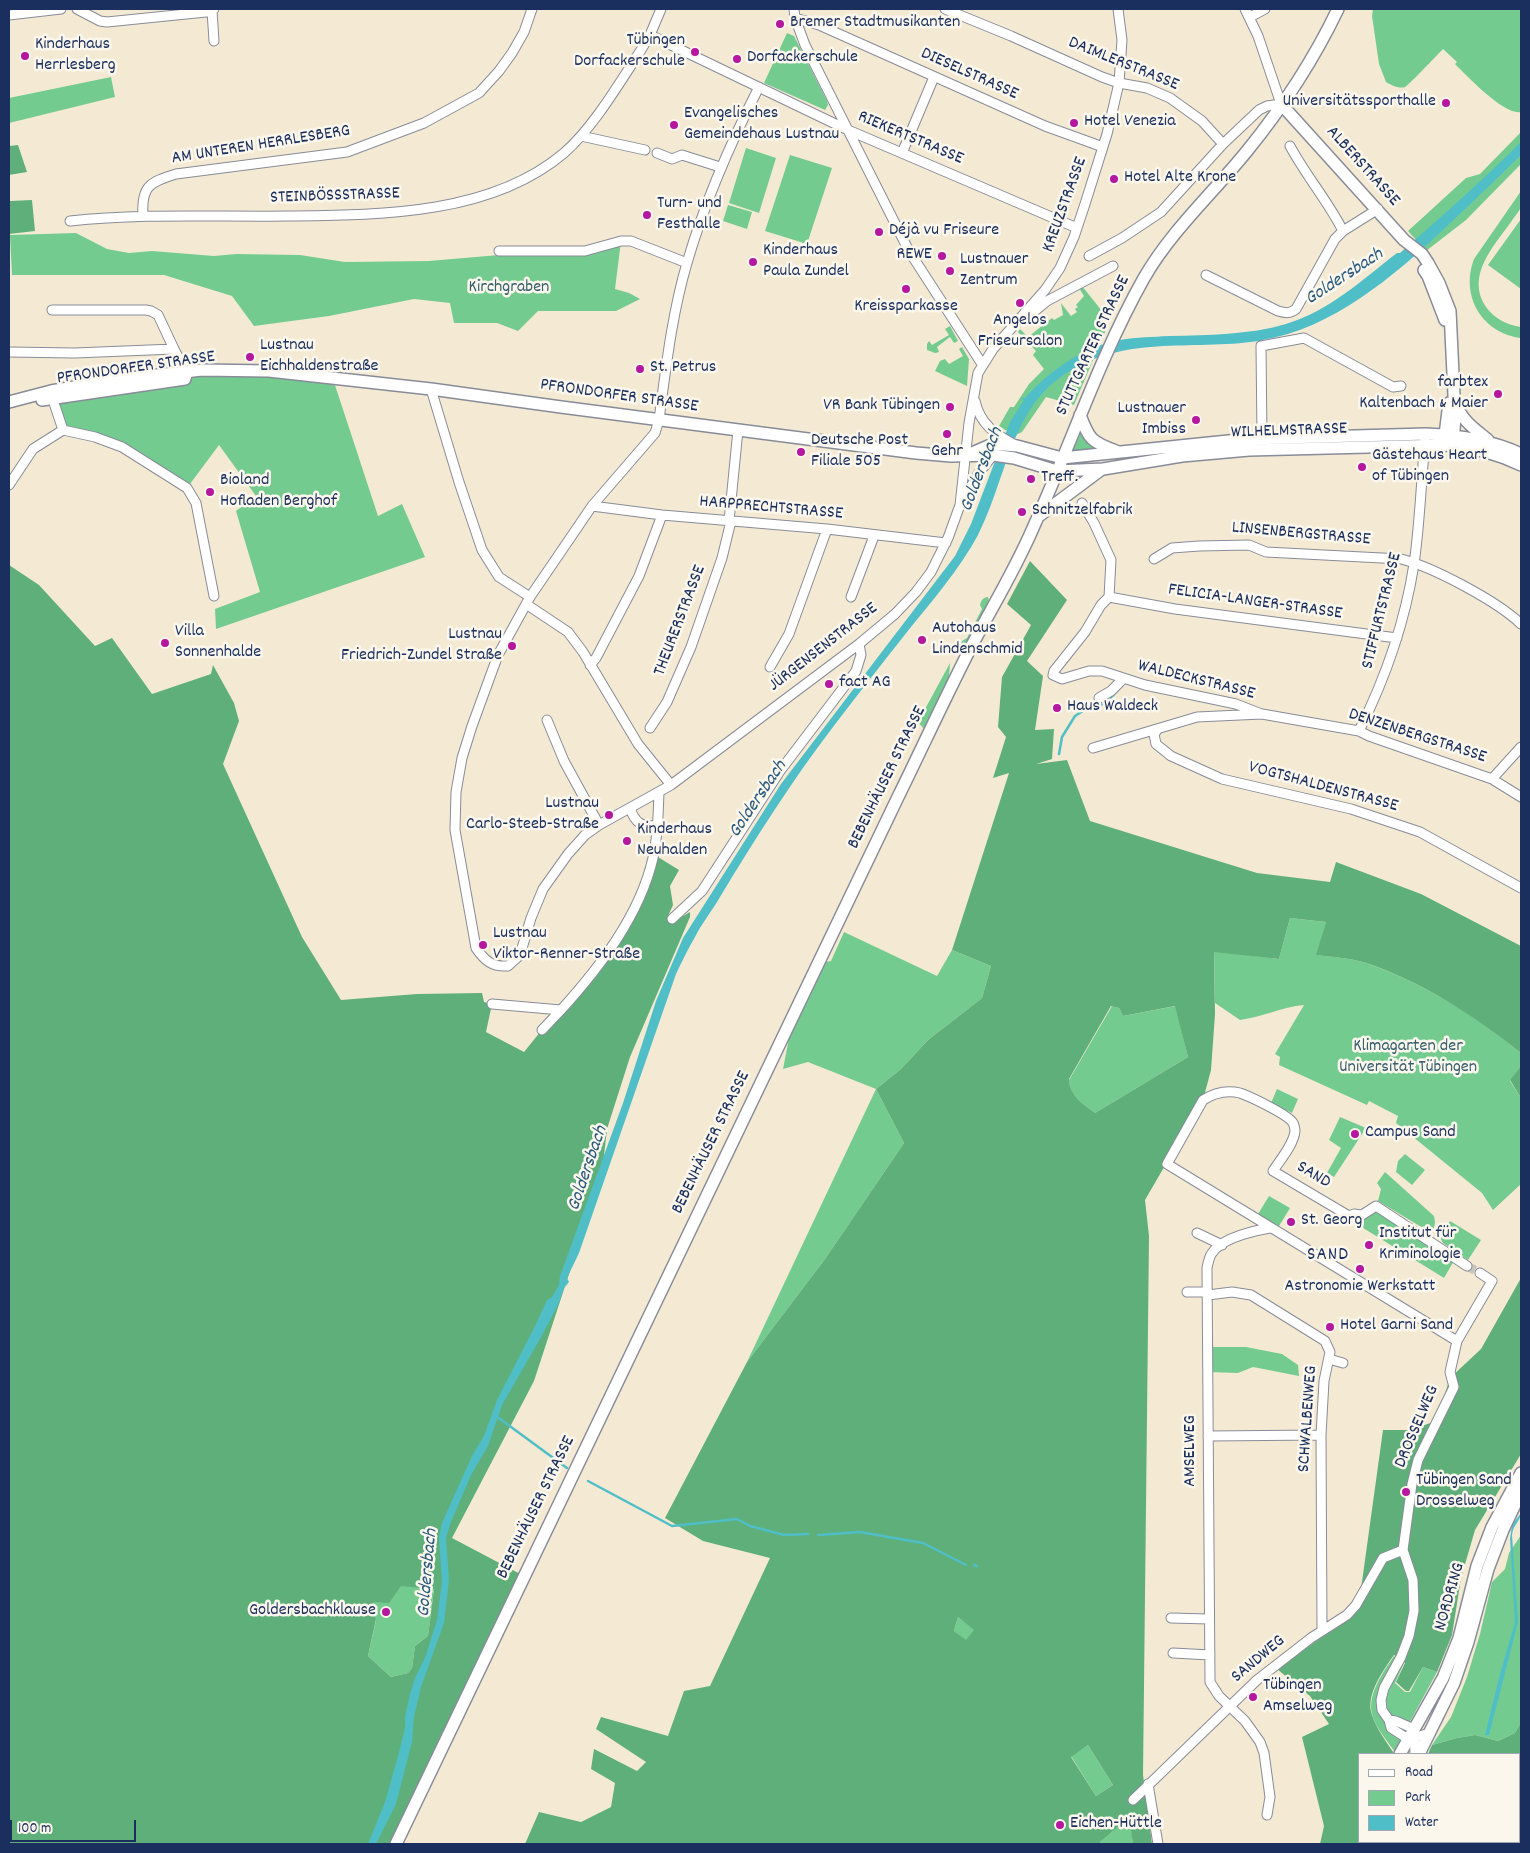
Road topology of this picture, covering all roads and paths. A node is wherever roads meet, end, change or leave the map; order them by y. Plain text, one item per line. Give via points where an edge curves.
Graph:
1 (61, 9) edge
2 (77, 9) edge
3 (142, 9) edge
4 (532, 9) edge
5 (662, 9) edge
6 (794, 9) edge
7 (944, 9) edge
8 (1118, 9) edge
9 (1265, 9) edge
10 (1338, 9) edge
11 (210, 10) edge
12 (1247, 13) edge
13 (9, 15) edge
14 (795, 18) junction
15 (144, 19) junction
16 (650, 35) junction
17 (214, 40) dead end
18 (934, 77) junction
19 (1119, 83) junction
20 (759, 87) junction
21 (1281, 104) junction
22 (848, 130) junction
23 (582, 136) junction
24 (1223, 144) junction
25 (1103, 146) junction
26 (1290, 146) dead end
27 (645, 150) dead end
28 (657, 153) dead end
29 (902, 153) junction
30 (720, 167) junction
31 (1378, 209) junction
32 (142, 216) junction
33 (70, 221) dead end
34 (1077, 228) junction
35 (1343, 231) junction
36 (499, 252) dead end
37 (1090, 256) dead end
38 (687, 263) junction
39 (1113, 266) dead end
40 (1206, 275) dead end
41 (52, 310) dead end
42 (1025, 312) junction
43 (174, 349) junction
44 (9, 352) edge
45 (982, 364) junction
46 (187, 375) junction
47 (1453, 384) junction
48 (1401, 386) dead end
49 (431, 389) junction
50 (52, 395) junction
51 (974, 396) junction
52 (1454, 398) junction
53 (9, 402) edge
54 (9, 408) edge
55 (1080, 415) junction
56 (659, 420) junction
57 (63, 430) junction
58 (738, 430) junction
59 (1262, 438) junction
60 (1425, 440) junction
61 (1449, 440) junction
62 (1493, 443) junction
63 (995, 445) junction
64 (1120, 452) junction
65 (1521, 454) edge
66 (965, 455) junction
67 (1062, 458) junction
68 (1521, 465) edge
69 (1103, 468) junction
70 (1057, 471) junction
71 (978, 474) junction
72 (9, 485) edge
73 (1082, 503) dead end
74 (592, 506) junction
75 (960, 506) junction
76 (662, 515) junction
77 (1039, 516) junction
78 (730, 521) junction
79 (827, 530) junction
80 (874, 536) junction
81 (946, 543) junction
82 (1154, 559) dead end
83 (1414, 562) junction
84 (214, 596) dead end
85 (851, 597) dead end
86 (1109, 597) junction
87 (528, 600) junction
88 (1521, 624) edge
89 (1396, 638) junction
90 (859, 644) junction
91 (589, 664) junction
92 (770, 667) dead end
93 (1123, 679) junction
94 (1099, 698) dead end
95 (1262, 714) junction
96 (547, 720) dead end
97 (650, 728) dead end
98 (1158, 729) junction
99 (1358, 731) junction
100 (1521, 747) edge
101 (1093, 748) dead end
102 (1492, 779) junction
103 (671, 785) junction
104 (659, 793) junction
105 (1521, 797) edge
106 (630, 808) junction
107 (599, 825) junction
108 (658, 825) junction
109 (1521, 888) edge
110 (672, 919) dead end
111 (492, 1004) dead end
112 (561, 1010) junction
113 (542, 1030) dead end
114 (1270, 1228) junction
115 (1197, 1234) dead end
116 (1222, 1245) junction
117 (1467, 1266) tunnel mouth
118 (1480, 1273) tunnel mouth
119 (1187, 1292) dead end
120 (1208, 1294) junction
121 (1457, 1341) junction
122 (1329, 1359) junction
123 (1343, 1363) dead end
124 (1321, 1435) junction
125 (1208, 1436) junction
126 (1521, 1473) edge
127 (1521, 1492) edge
128 (1403, 1550) junction
129 (1172, 1618) dead end
130 (1210, 1619) junction
131 (1322, 1631) junction
132 (1173, 1653) dead end
133 (1210, 1655) junction
134 (1230, 1707) junction
135 (1430, 1733) junction
136 (1412, 1735) junction
137 (1401, 1753) edge
138 (1417, 1753) edge
139 (1418, 1753) edge
140 (1148, 1784) junction
141 (1133, 1800) dead end
142 (1267, 1815) dead end
143 (396, 1844) edge
144 (1158, 1844) edge

1 - 13 street
2 - 15 street via 107,22
3 - 15 street
4 - 32 street, AM UNTEREN HERRLESBERG via 512,53 479,93 424,123 347,152 176,174 149,185 142,199
5 - 16 street, STEINBÖSSSTRASSE
6 - 14 street
7 - 19 street, DAIMLERSTRASSE
8 - 19 street, KREUZSTRASSE via 1122,40
9 - 12 street
10 - 21 main road, STUTTGARTER STRASSE
11 - 15 street
11 - 17 street
12 - 21 street, ALBERSTRASSE
14 - 18 street, DIESELSTRASSE via 819,25
14 - 22 street via 805,45
16 - 20 street, RIEKERTSTRASSE
16 - 23 street, STEINBÖSSSTRASSE
18 - 25 street, DIESELSTRASSE via 1045,126
18 - 29 street
19 - 24 street, DAIMLERSTRASSE via 1140,86 1170,98 1202,121
19 - 25 street, KREUZSTRASSE
20 - 22 street, RIEKERTSTRASSE
20 - 30 street, JÜRGENSENSTRASSE
21 - 24 street via 1259,110
21 - 31 main road, ALBERSTRASSE
21 - 55 main road, STUTTGARTER STRASSE via 1246,152 1153,264 1106,352
22 - 29 street, RIEKERTSTRASSE
22 - 45 street via 909,250
23 - 27 street
23 - 32 street, STEINBÖSSSTRASSE via 546,166 513,185 447,204 387,214
24 - 37 street via 1162,212
25 - 34 street, KREUZSTRASSE
26 - 35 street
28 - 30 street via 672,159 682,154
29 - 34 street, RIEKERTSTRASSE
30 - 38 street, JÜRGENSENSTRASSE
31 - 35 street
31 - 47 main road, ALBERSTRASSE via 1416,254 1428,276 1452,340
32 - 33 street, STEINBÖSSSTRASSE
34 - 42 street, KREUZSTRASSE via 1060,268
35 - 40 street via 1328,249 1292,312 1278,311
36 - 38 street via 585,251 621,240
38 - 56 street, JÜRGENSENSTRASSE via 672,329
39 - 42 street, KREUZSTRASSE via 1036,310
41 - 43 street via 151,311 160,317
42 - 45 street, KREUZSTRASSE
43 - 44 street
43 - 46 street
45 - 51 street, KREUZSTRASSE
46 - 49 main road, PFRONDORFER STRASSE via 269,371
46 - 50 main road, PFRONDORFER STRASSE via 121,379
47 - 52 main road, ALBERSTRASSE
47 - 61 main road, ALBERSTRASSE
48 - 59 street via 1393,387 1304,338 1261,346
49 - 56 main road, PFRONDORFER STRASSE
49 - 87 street via 482,550 499,576
50 - 53 main road, PFRONDORFER STRASSE
50 - 54 main road, PFRONDORFER STRASSE
50 - 57 street
51 - 63 street, KREUZSTRASSE via 977,412
51 - 66 street, KREUZSTRASSE
52 - 61 main road, ALBERSTRASSE
52 - 62 main road via 1462,417
55 - 64 main road via 1095,443
55 - 67 main road, STUTTGARTER STRASSE
56 - 58 main road, PFRONDORFER STRASSE
56 - 74 street, JÜRGENSENSTRASSE via 653,436
57 - 72 street via 33,449
57 - 84 street via 122,447 188,488 196,502
58 - 66 main road, PFRONDORFER STRASSE via 941,456
58 - 78 street, THEURERSTRASSE
59 - 60 main road, WILHELMSTRASSE
59 - 64 main road, WILHELMSTRASSE
60 - 61 main road, WILHELMSTRASSE
60 - 69 main road, WILHELMSTRASSE via 1208,453
60 - 83 street, STIFFURTSTRASSE
61 - 62 main road, WILHELMSTRASSE
61 - 68 main road, WILHELMSTRASSE
62 - 65 main road, WILHELMSTRASSE
63 - 66 main road, PFRONDORFER STRASSE
63 - 67 main road, PFRONDORFER STRASSE via 1017,446
63 - 70 main road, PFRONDORFER STRASSE via 1014,458
63 - 71 street, JÜRGENSENSTRASSE
64 - 67 main road, WILHELMSTRASSE
66 - 71 street
66 - 75 street, JÜRGENSENSTRASSE
67 - 70 main road, BEBENHÄUSER STRASSE
69 - 70 main road, WILHELMSTRASSE
69 - 77 main road
70 - 77 main road, BEBENHÄUSER STRASSE
71 - 75 street, JÜRGENSENSTRASSE
73 - 86 street via 1111,560
74 - 76 street, HARPPRECHTSTRASSE
74 - 87 street, JÜRGENSENSTRASSE
75 - 81 street, JÜRGENSENSTRASSE
76 - 78 street, HARPPRECHTSTRASSE
76 - 91 street via 639,576 596,658
77 - 143 main road, BEBENHÄUSER STRASSE via 898,797
78 - 79 street, HARPPRECHTSTRASSE
78 - 97 street, THEURERSTRASSE via 722,558 691,647 668,702
79 - 80 street, HARPPRECHTSTRASSE
79 - 92 street via 789,634
80 - 81 street, HARPPRECHTSTRASSE
80 - 85 street
81 - 90 street, JÜRGENSENSTRASSE via 916,592
82 - 83 street, LINSENBERGSTRASSE via 1172,548 1249,545 1266,552
83 - 88 street, LINSENBERGSTRASSE via 1486,599
83 - 89 street, STIFFURTSTRASSE
86 - 89 street, FELICIA-LANGER-STRASSE
86 - 93 street, WALDECKSTRASSE via 1054,674 1062,679 1089,671 1102,671
87 - 91 street via 568,632
87 - 107 street, JÜRGENSENSTRASSE via 498,655 462,758 456,792 456,830 476,948 491,965 508,966 520,955 533,911 549,879 585,835
89 - 99 street, STIFFURTSTRASSE via 1382,682
90 - 103 street, JÜRGENSENSTRASSE
90 - 110 street via 861,655 856,671 780,771 702,891
91 - 103 street via 638,744
93 - 94 street, WALDECKSTRASSE
93 - 95 street, WALDECKSTRASSE via 1236,704
95 - 98 street, DENZENBERGSTRASSE via 1197,717
95 - 99 street, DENZENBERGSTRASSE
96 - 107 street via 564,762
98 - 101 street, DENZENBERGSTRASSE
98 - 109 street, VOGTSHALDENSTRASSE via 1154,734 1156,744 1190,766 1222,779 1351,808 1420,832
99 - 102 street, DENZENBERGSTRASSE
100 - 102 street
102 - 105 street, DENZENBERGSTRASSE
103 - 104 street, JÜRGENSENSTRASSE
104 - 106 street, JÜRGENSENSTRASSE
104 - 108 street
106 - 107 street, JÜRGENSENSTRASSE
106 - 108 street via 638,823 647,827
108 - 112 street via 653,859 638,902 601,959
111 - 112 street
112 - 113 street
114 - 116 street, AMSELWEG via 1244,1233
114 - 117 street, SAND via 1167,1164 1203,1100 1211,1095 1240,1093 1287,1117 1294,1124 1292,1139 1273,1171 1349,1216 1362,1215 1376,1206
114 - 121 street
115 - 116 street
116 - 120 street, AMSELWEG via 1213,1252 1207,1268
118 - 121 street via 1492,1281
119 - 120 street, SCHWALBENWEG
120 - 122 street, SCHWALBENWEG via 1232,1292 1251,1296 1325,1341
120 - 125 street, AMSELWEG
121 - 128 street, DROSSELWEG via 1450,1372 1454,1387 1418,1460
122 - 123 street
122 - 124 street, SCHWALBENWEG via 1324,1381
124 - 125 street
124 - 131 street, SCHWALBENWEG
125 - 130 street, AMSELWEG
126 - 136 main road, NORDRING via 1492,1527 1477,1566 1459,1638 1443,1678
127 - 135 main road, NORDRING via 1488,1569 1454,1683
128 - 131 street, SANDWEG via 1384,1558 1356,1605
128 - 136 street, DROSSELWEG via 1413,1580 1414,1610 1409,1636 1381,1700 1382,1710 1394,1732
129 - 130 street
130 - 133 street, AMSELWEG
131 - 134 street, SANDWEG via 1257,1680
132 - 133 street
133 - 134 street, AMSELWEG via 1210,1682
134 - 140 street, SANDWEG
134 - 142 street, AMSELWEG via 1260,1742 1270,1797
135 - 136 street
135 - 139 main road, NORDRING
136 - 137 main road, NORDRING
136 - 138 street, NORDRING
140 - 141 street, SANDWEG
140 - 144 street

